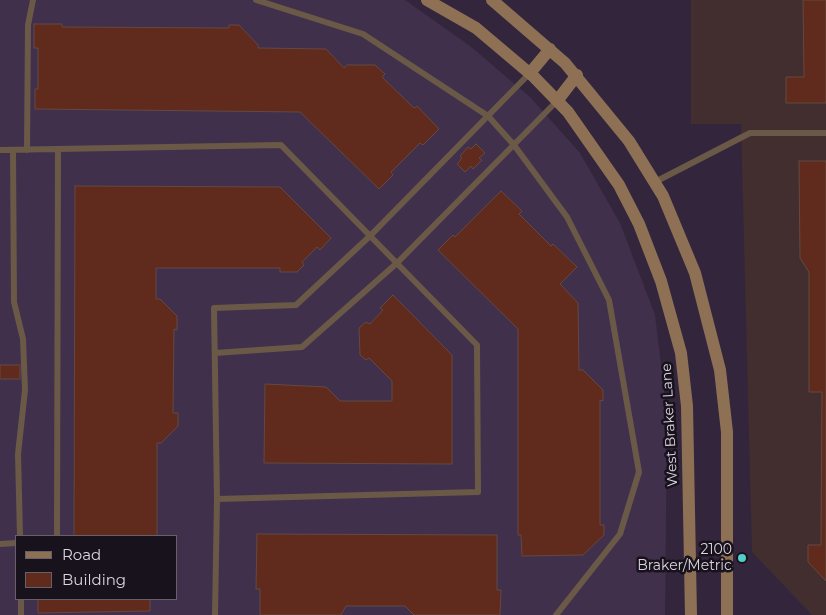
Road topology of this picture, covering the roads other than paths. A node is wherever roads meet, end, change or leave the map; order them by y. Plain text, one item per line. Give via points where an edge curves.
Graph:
1 (33, 0) edge
2 (256, 0) edge
3 (427, 0) edge
4 (492, 0) edge
5 (550, 49) junction
6 (530, 73) junction
7 (577, 75) junction
8 (557, 101) junction
9 (488, 116) junction
10 (826, 133) edge
11 (514, 145) junction
12 (58, 149) junction
13 (0, 150) edge
14 (13, 150) junction
15 (27, 150) junction
16 (655, 182) junction
17 (370, 236) junction
18 (397, 263) junction
19 (214, 353) junction
20 (217, 499) junction
21 (20, 535) edge
22 (56, 535) edge
23 (0, 544) edge
24 (15, 544) edge
25 (21, 600) edge
26 (21, 615) edge
27 (215, 615) edge
28 (556, 615) edge
29 (691, 615) edge
30 (727, 615) edge

1 - 15 lane via 28,25
2 - 9 lane via 362,34
3 - 6 main road, West Braker Lane via 476,28
4 - 5 main road
5 - 6 main road
5 - 7 main road
6 - 8 main road, West Braker Lane
6 - 9 lane
7 - 8 main road
7 - 16 main road via 629,141
8 - 11 lane
8 - 29 main road, West Braker Lane via 603,160 639,224 661,282 681,352 687,406
9 - 11 lane
9 - 17 lane
10 - 16 lane via 750,133
11 - 18 lane
11 - 28 lane via 567,217 609,300 639,472 620,534
12 - 15 lane
12 - 17 lane via 281,145
12 - 22 lane
13 - 14 lane
14 - 15 lane
14 - 21 lane via 14,302 23,339 25,390 18,454
16 - 30 main road via 695,273 720,370 728,432
17 - 18 lane
17 - 19 lane via 296,305 214,308
18 - 19 lane via 302,347
18 - 20 lane via 477,345 478,492
19 - 20 lane
20 - 27 lane
23 - 24 lane
25 - 26 lane

